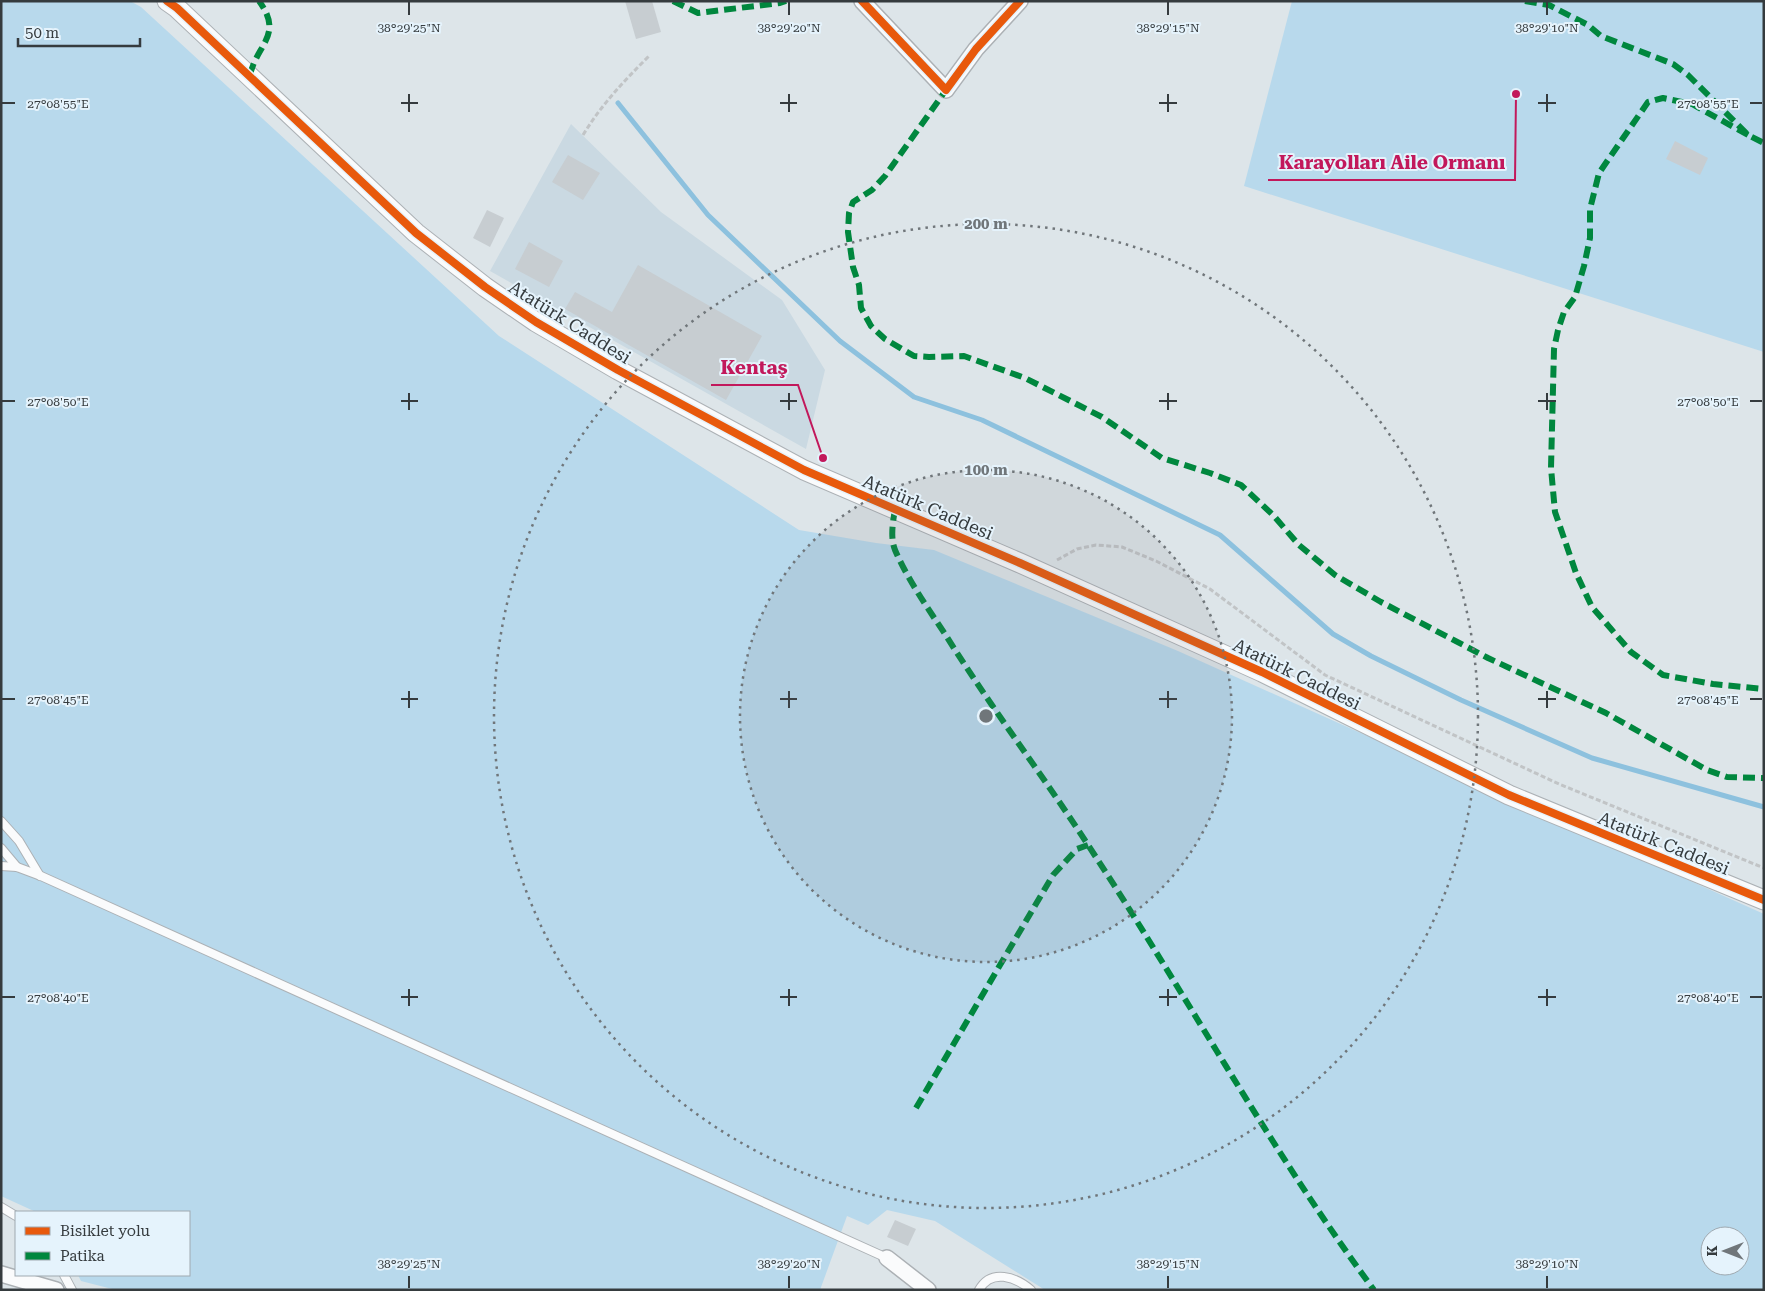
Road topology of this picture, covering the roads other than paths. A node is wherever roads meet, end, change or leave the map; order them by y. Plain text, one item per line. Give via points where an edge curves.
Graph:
1 (167, 1) edge
2 (862, 1) edge
3 (1020, 1) edge
4 (1, 821) edge
5 (1, 848) edge
6 (1, 866) edge
7 (18, 867) junction
8 (41, 876) junction
9 (1764, 900) edge
10 (1, 1207) edge
11 (15, 1215) edge
12 (887, 1258) joint
13 (1, 1274) edge
14 (65, 1276) edge
15 (56, 1290) edge
16 (72, 1290) edge
17 (928, 1290) edge
18 (979, 1290) edge
19 (1031, 1290) edge

1 - 9 street, Atatürk Caddesi via 416,233 536,322 618,370 804,470 1262,672 1509,795
2 - 3 street via 946,90 976,49
4 - 8 lane
5 - 7 lane
6 - 7 lane
7 - 8 lane
8 - 12 lane
10 - 11 lane
12 - 17 street
13 - 15 street
14 - 16 lane
18 - 19 lane via 990,1279 1005,1276 1022,1282

